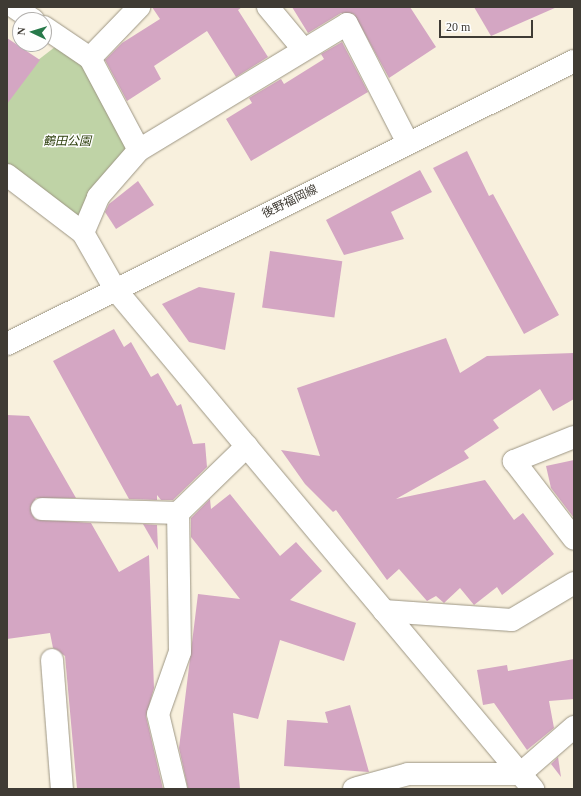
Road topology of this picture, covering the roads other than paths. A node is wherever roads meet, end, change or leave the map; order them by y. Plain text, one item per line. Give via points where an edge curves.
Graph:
1 (139, 7) edge
2 (268, 7) edge
3 (52, 32) edge
4 (303, 49) junction
5 (90, 58) junction
6 (574, 61) edge
7 (408, 143) junction
8 (139, 150) junction
9 (7, 175) edge
10 (83, 233) junction
11 (115, 289) junction
12 (7, 344) edge
13 (574, 437) edge
14 (247, 446) junction
15 (42, 509) dead end
16 (178, 513) junction
17 (574, 539) edge
18 (574, 583) edge
19 (384, 611) junction
20 (52, 660) dead end
21 (574, 727) edge
22 (526, 781) edge
23 (62, 789) edge
24 (176, 789) edge
25 (354, 789) edge

1 - 5 street
2 - 4 street
3 - 5 street
4 - 7 street via 347,24
4 - 8 street
5 - 8 street
6 - 7 street, 後野福岡線
7 - 11 street, 後野福岡線
8 - 10 street via 98,197
9 - 10 street
10 - 11 street
11 - 12 street, 後野福岡線
11 - 14 street
13 - 17 street via 514,461
14 - 16 street
14 - 19 street
15 - 16 street
16 - 24 street via 180,652 158,714
18 - 19 street via 512,620
19 - 22 street
20 - 23 street
21 - 22 street
22 - 25 street via 408,774

